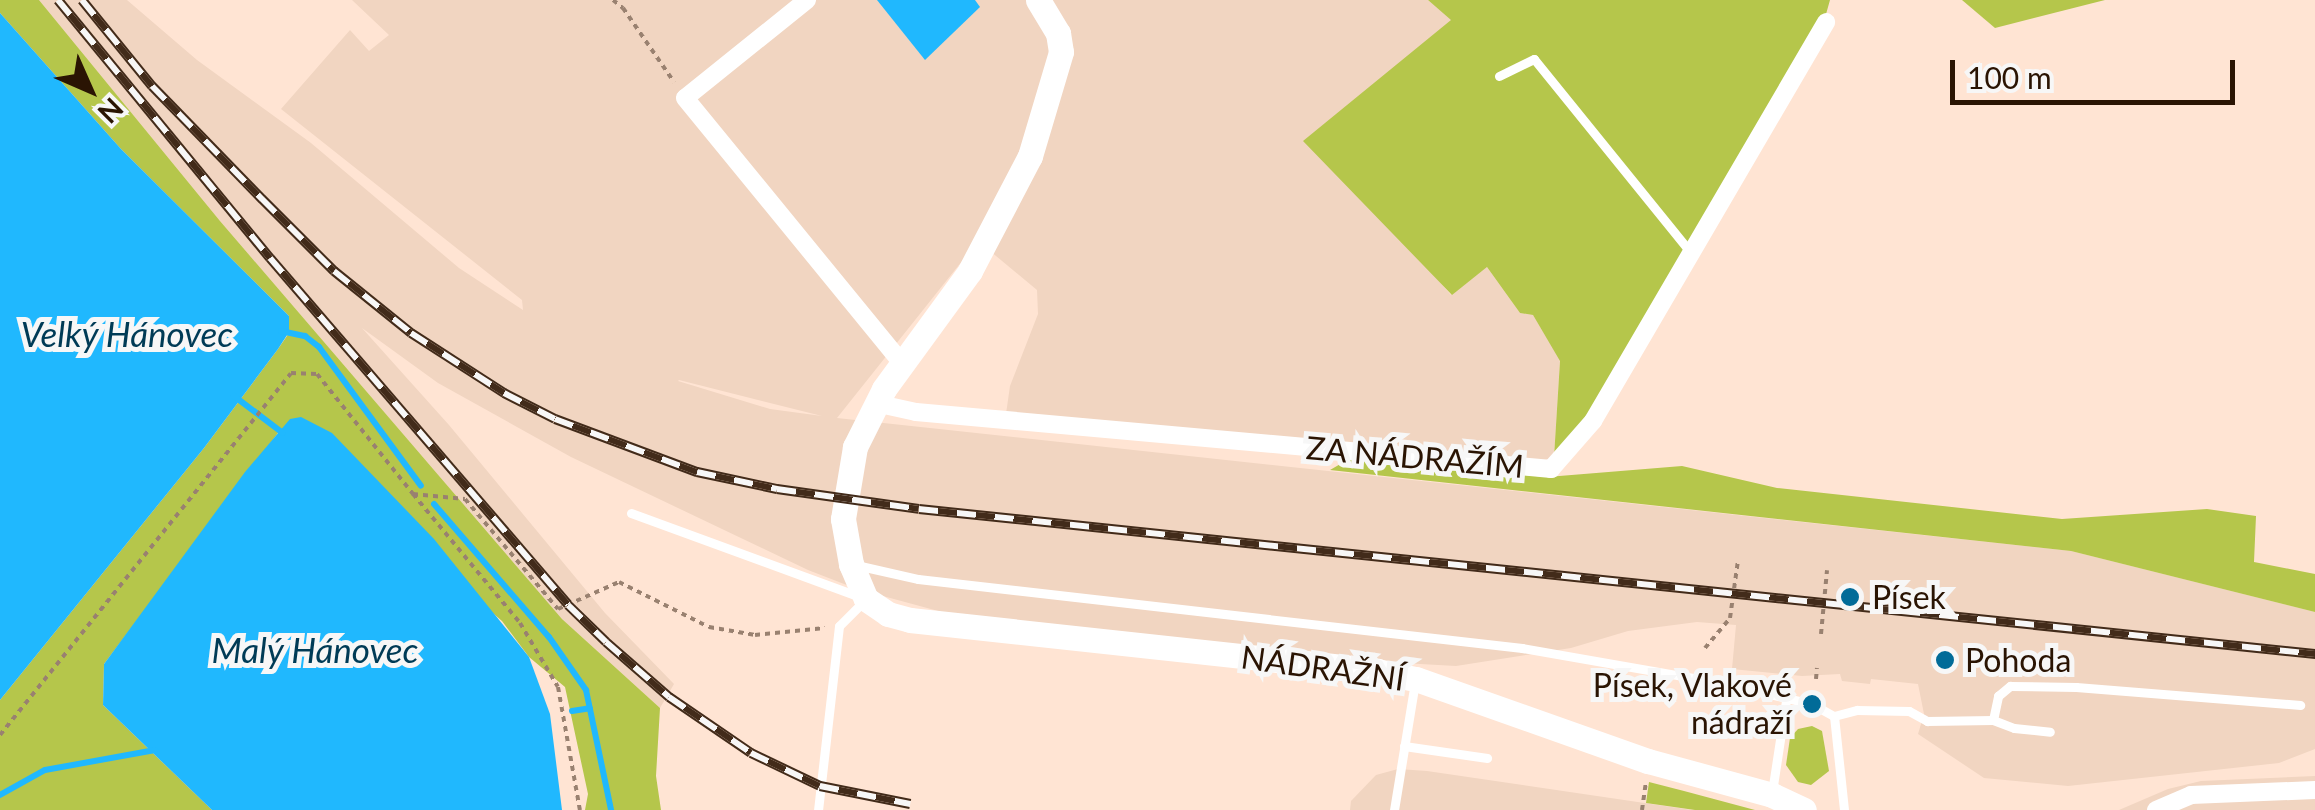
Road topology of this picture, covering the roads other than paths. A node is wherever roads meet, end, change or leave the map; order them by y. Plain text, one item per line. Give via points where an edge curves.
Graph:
1 (807, 0) edge
2 (1038, 0) edge
3 (1826, 22) dead end
4 (1498, 76) dead end
5 (1691, 253) junction
6 (902, 363) junction
7 (875, 403) junction
8 (631, 514) dead end
9 (851, 564) junction
10 (866, 599) junction
11 (1416, 679) junction
12 (1786, 701) junction
13 (2300, 704) dead end
14 (1834, 716) junction
15 (1993, 720) junction
16 (2050, 732) dead end
17 (1404, 746) junction
18 (1486, 758) dead end
19 (2315, 790) edge
20 (1772, 795) junction
21 (818, 810) edge
22 (1394, 810) edge
23 (1804, 810) edge
24 (1844, 810) edge
25 (2156, 810) edge

1 - 6 street via 685,98
2 - 6 main road via 1061,52 1030,156 970,271
3 - 5 street, ZA NÁDRAŽÍM
4 - 5 lane via 1534,58
5 - 7 street, ZA NÁDRAŽÍM via 1593,421 1551,469
6 - 7 main road
7 - 9 main road via 855,447 844,500
8 - 10 lane
9 - 10 main road
9 - 12 lane via 918,579 1522,648 1723,682
10 - 11 main road, NÁDRAŽNÍ via 910,620
10 - 21 lane via 839,626
11 - 17 lane
11 - 20 main road, NÁDRAŽNÍ via 1648,761
12 - 14 lane
12 - 20 lane
13 - 15 lane via 2010,686 1998,696
14 - 15 lane via 1909,711 1927,721
14 - 24 lane
15 - 16 lane
17 - 18 lane
17 - 22 lane
19 - 25 street via 2190,795
20 - 23 main road, NÁDRAŽNÍ

